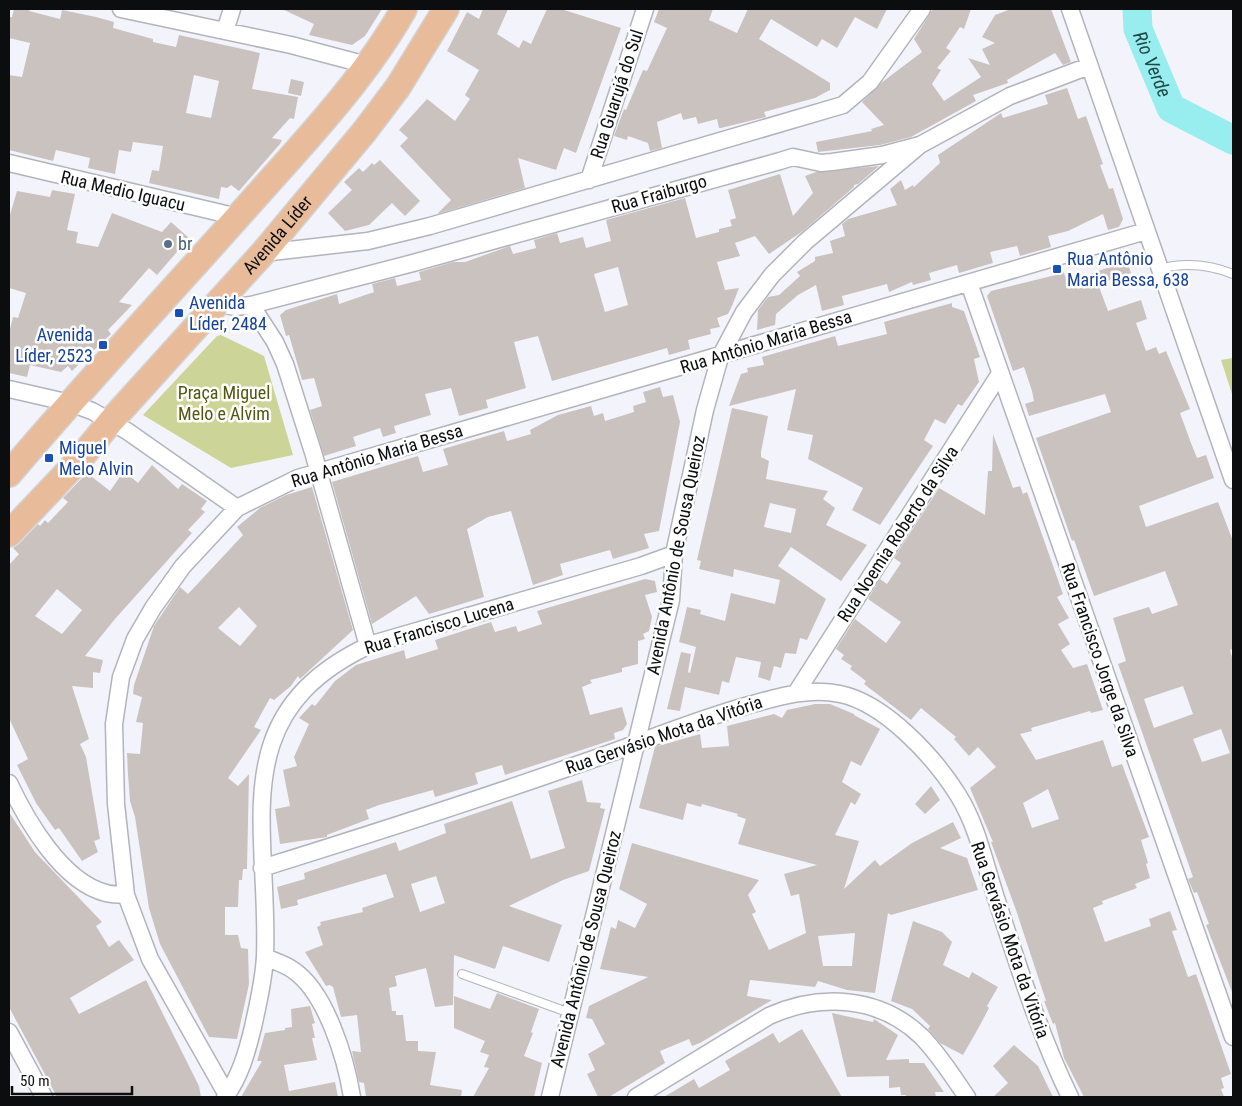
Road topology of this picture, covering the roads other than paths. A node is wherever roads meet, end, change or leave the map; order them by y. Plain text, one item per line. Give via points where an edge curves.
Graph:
1 (121, 9) edge
2 (232, 9) edge
3 (404, 9) edge
4 (446, 9) edge
5 (645, 9) edge
6 (922, 9) edge
7 (1070, 9) edge
8 (225, 30) junction
9 (367, 65) junction
10 (1090, 66) junction
11 (920, 145) junction
12 (9, 163) edge
13 (589, 180) junction
14 (238, 217) junction
15 (1146, 231) junction
16 (263, 253) junction
17 (1159, 269) junction
18 (1233, 274) edge
19 (969, 283) junction
20 (219, 304) junction
21 (251, 306) junction
22 (720, 356) junction
23 (999, 375) junction
24 (9, 389) edge
25 (70, 403) junction
26 (111, 421) junction
27 (319, 472) junction
28 (9, 474) edge
29 (1233, 480) edge
30 (237, 508) junction
31 (9, 534) edge
32 (674, 554) junction
33 (368, 646) junction
34 (796, 693) junction
35 (636, 743) junction
36 (9, 783) edge
37 (262, 868) junction
38 (126, 895) junction
39 (265, 958) junction
40 (462, 974) dead end
41 (570, 1013) junction
42 (9, 1032) edge
43 (1233, 1037) edge
44 (226, 1096) edge
45 (44, 1097) edge
46 (352, 1097) edge
47 (550, 1097) edge
48 (636, 1097) edge
49 (967, 1097) edge
50 (1070, 1097) edge

1 - 8 street
2 - 8 street
3 - 9 main road
4 - 16 main road, Avenida Líder via 398,87
5 - 13 street, Rua Guarujá do Sul
6 - 13 street, Rua Fraiburgo via 870,82 843,105
7 - 10 street
8 - 9 street
9 - 14 main road via 305,142
10 - 11 street, Rua Fraiburgo via 1010,96
10 - 15 street
11 - 21 street, Rua Fraiburgo via 882,155 832,162 780,160 413,264
11 - 22 street, Avenida Antônio de Sousa Queiroz via 772,274 744,312
12 - 14 street, Rua Medio Iguacu
13 - 16 street, Rua Fraiburgo via 439,224 368,241
14 - 25 main road
15 - 17 street
15 - 19 street, Rua Antônio Maria Bessa
16 - 20 main road, Avenida Líder
17 - 18 lane via 1186,264
17 - 29 street
19 - 22 street, Rua Antônio Maria Bessa
19 - 23 street, Rua Francisco Jorge da Silva
20 - 21 street, Rua Fraiburgo
20 - 26 main road, Avenida Líder
21 - 27 street via 285,364
22 - 27 street, Rua Antônio Maria Bessa
22 - 32 street, Avenida Antônio de Sousa Queiroz
23 - 34 street, Rua Noemia Roberto da Silva
23 - 43 street, Rua Francisco Jorge da Silva
24 - 25 street
25 - 26 street
25 - 28 main road
26 - 30 street
26 - 31 main road, Avenida Líder
27 - 30 street, Rua Antônio Maria Bessa via 290,482
27 - 33 street
30 - 38 street, Rua Antônio Maria Bessa via 183,566 153,608 135,639 121,677 114,724 114,769
32 - 33 street, Rua Francisco Lucena
32 - 35 street, Avenida Antônio de Sousa Queiroz via 671,600
33 - 37 street, Rua Francisco Lucena via 345,657 319,677 290,707 274,736 263,772
34 - 35 street, Rua Gervásio Mota da Vitória via 714,715
34 - 50 street, Rua Gervásio Mota da Vitória via 842,694 868,704 907,734 959,797 1042,1033
35 - 37 street, Rua Gervásio Mota da Vitória
35 - 41 street, Avenida Antônio de Sousa Queiroz
36 - 38 street via 32,826 70,872 88,886
37 - 39 street, Rua Francisco Lucena
38 - 44 street, Rua Antônio Maria Bessa via 150,959
39 - 44 street, Rua Francisco Lucena via 248,1049
39 - 46 street via 294,970 324,1008 338,1043
40 - 41 lane
41 - 47 street, Avenida Antônio de Sousa Queiroz
42 - 45 street
48 - 49 street via 769,1016 792,1006 821,1001 878,1008 893,1015 921,1037

